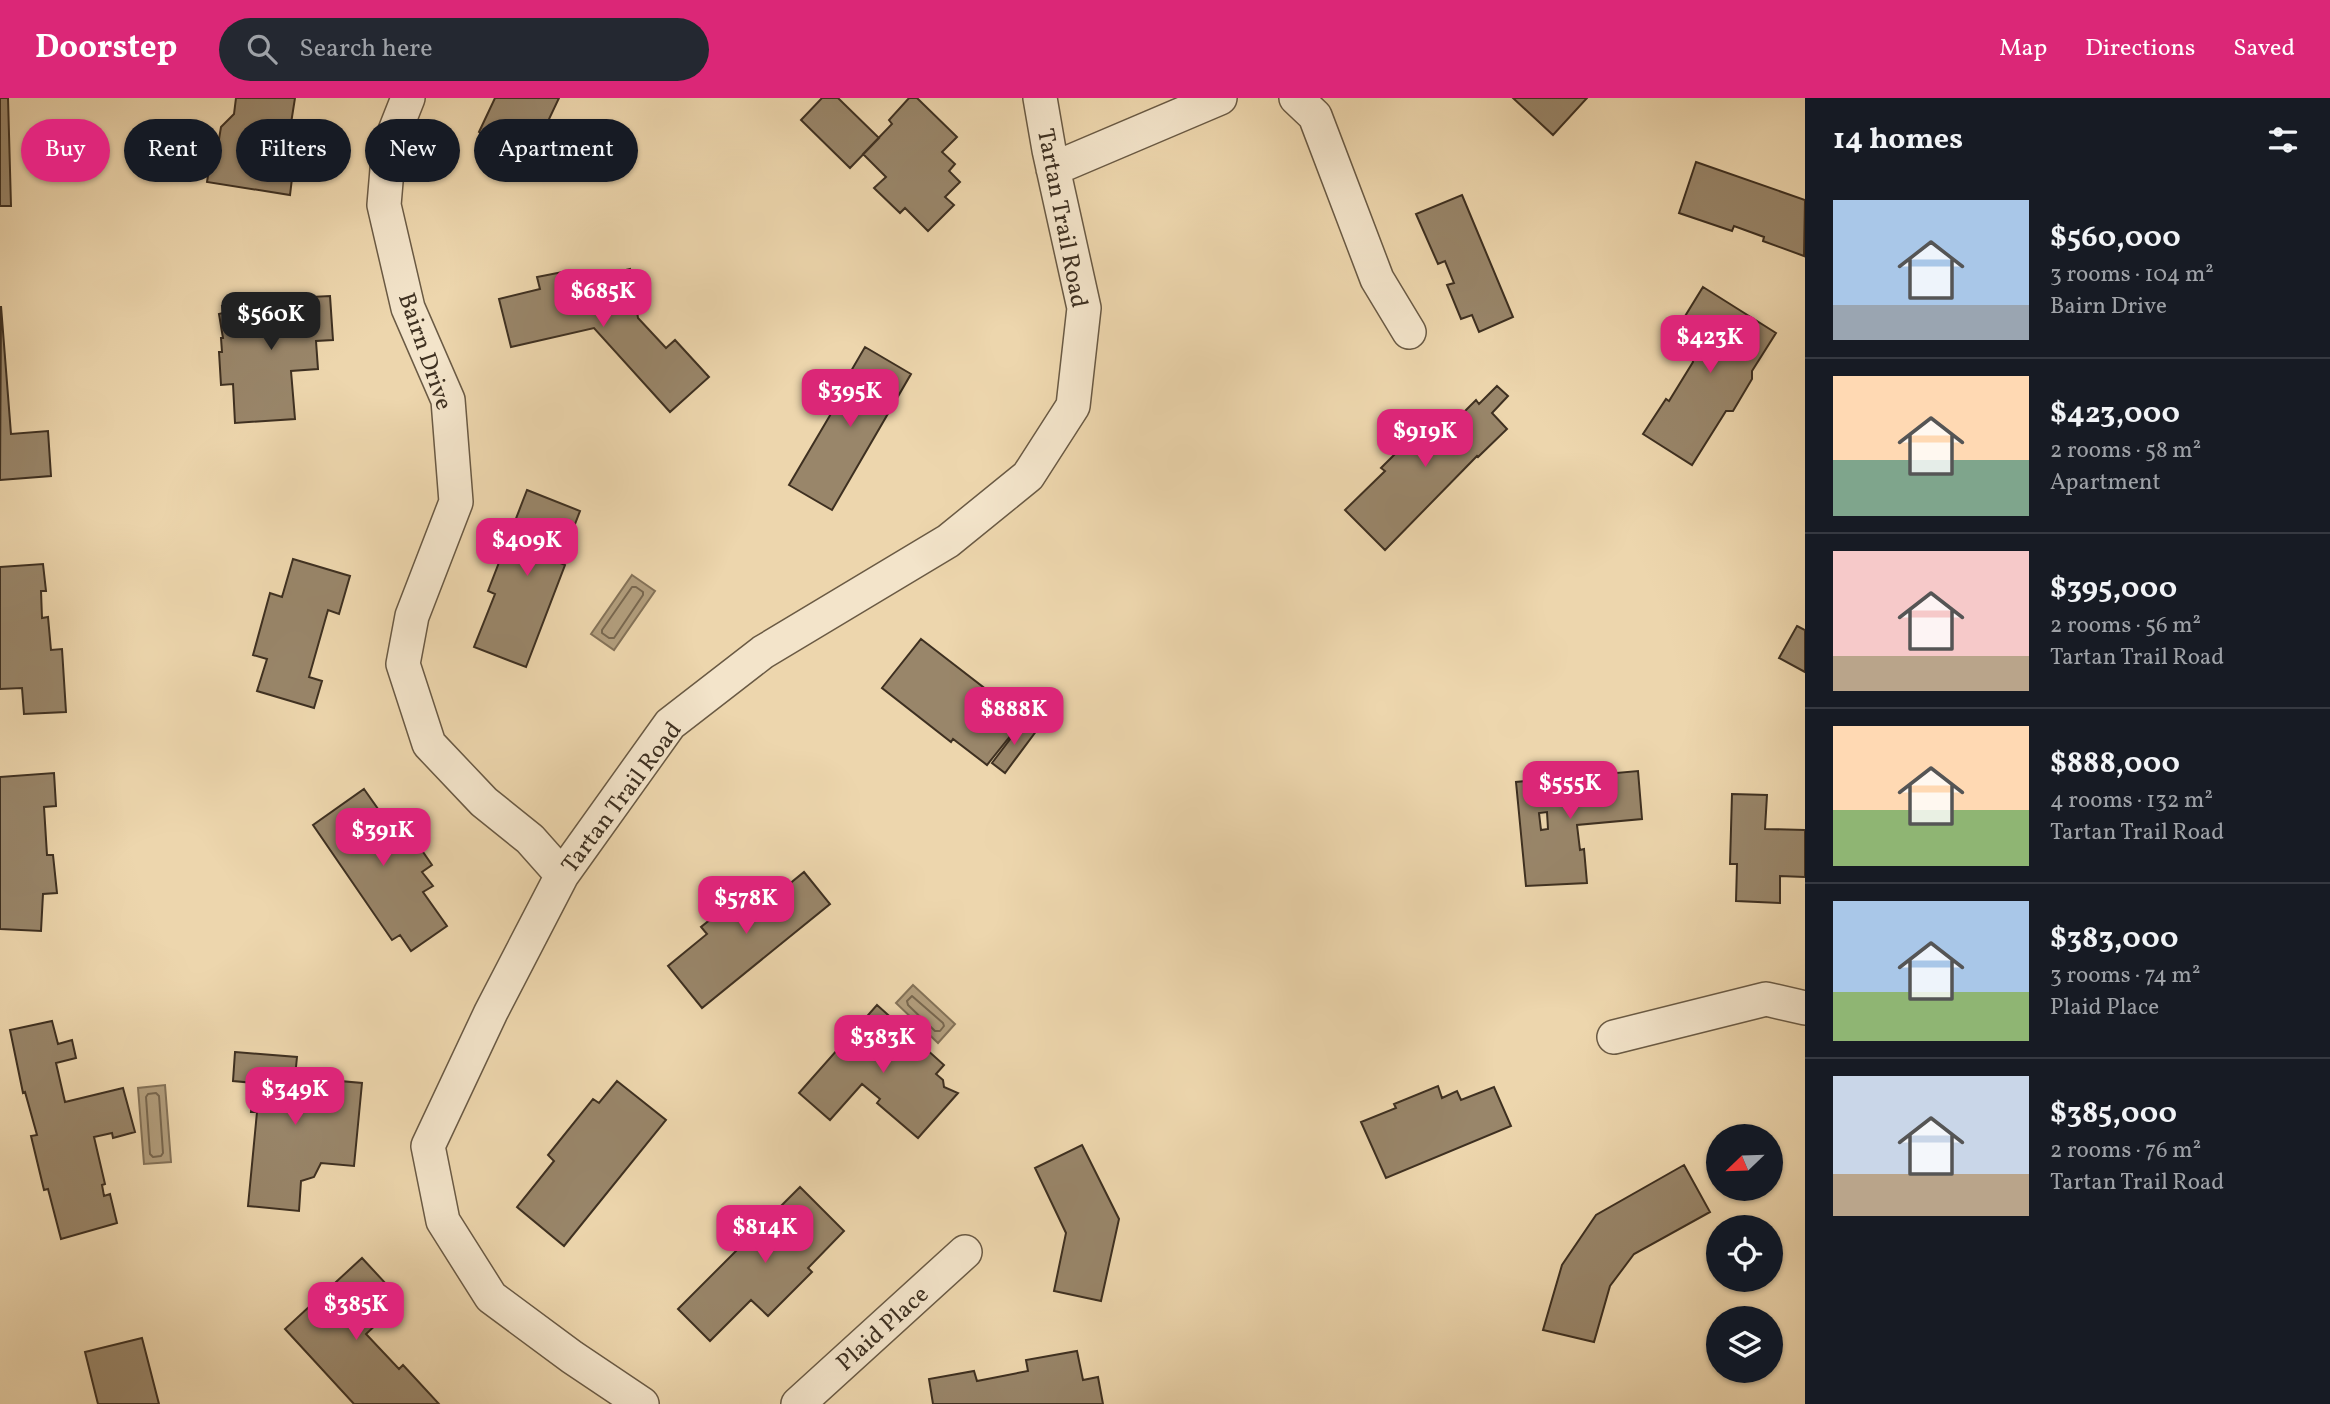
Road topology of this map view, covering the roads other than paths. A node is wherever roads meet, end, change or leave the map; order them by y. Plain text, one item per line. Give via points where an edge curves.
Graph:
1 (408, 98) edge
2 (1040, 98) edge
3 (1220, 98) edge
4 (1296, 98) edge
5 (1053, 169) junction
6 (1409, 332) dead end
7 (562, 875) junction
8 (1805, 1008) edge
9 (1614, 1037) dead end
10 (965, 1252) dead end
11 (642, 1404) edge
12 (798, 1404) edge

1 - 7 street, Bairn Drive via 389,146 384,205 408,308 448,400 456,502 412,616 403,663 429,744
2 - 5 street, Tartan Trail Road
3 - 5 street
4 - 6 street via 1314,116 1377,279
5 - 7 street, Tartan Trail Road via 1084,308 1073,406 1028,476 948,541 763,652 670,724
7 - 11 street, Tartan Trail Road via 428,1146 443,1221 491,1297
8 - 9 street via 1766,999
10 - 12 street, Plaid Place

